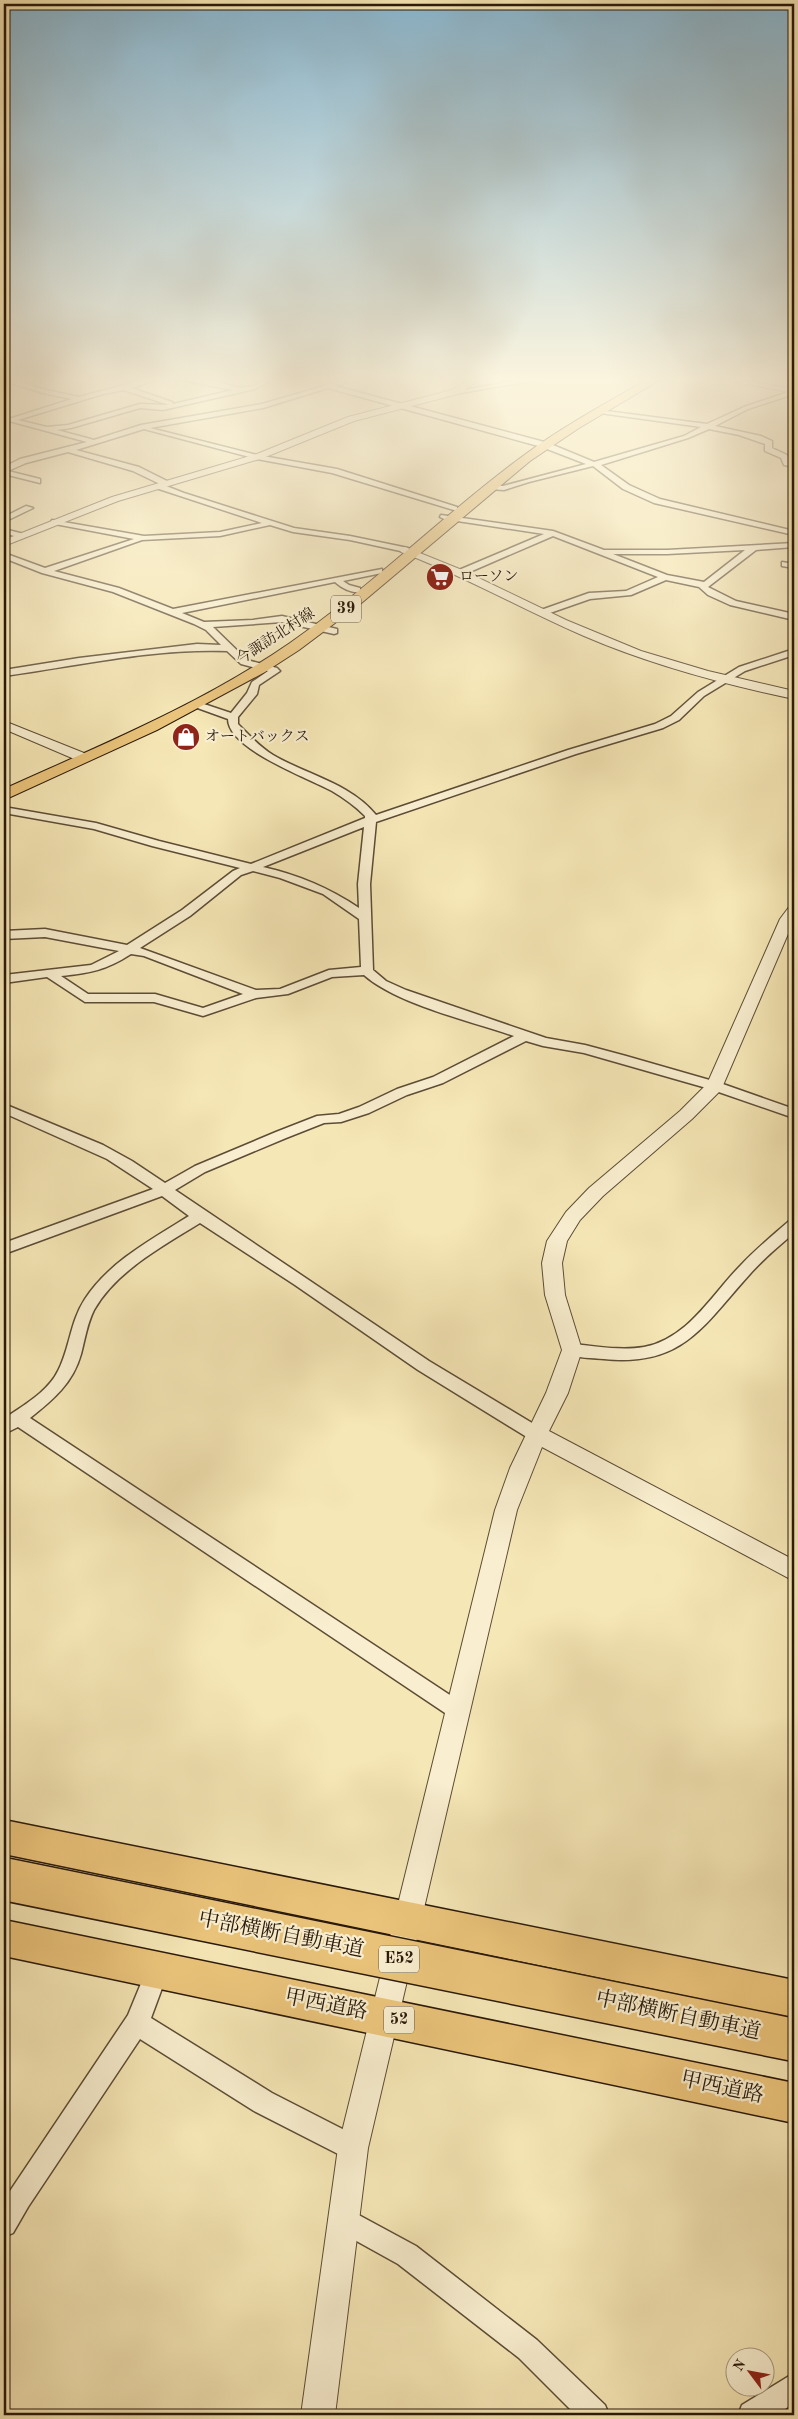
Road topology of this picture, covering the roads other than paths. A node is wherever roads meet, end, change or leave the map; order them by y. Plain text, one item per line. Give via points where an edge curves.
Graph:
1 (149, 490) edge
2 (172, 490) edge
3 (384, 490) edge
4 (482, 490) edge
5 (487, 490) edge
6 (632, 490) edge
7 (30, 508) dead end
8 (450, 515) junction
9 (4, 520) edge
10 (55, 522) junction
11 (270, 523) junction
12 (4, 531) edge
13 (553, 533) junction
14 (794, 533) edge
15 (21, 536) junction
16 (144, 538) junction
17 (4, 543) edge
18 (794, 545) edge
19 (754, 547) junction
20 (596, 550) junction
21 (409, 552) junction
22 (4, 555) edge
23 (785, 564) dead end
24 (794, 566) edge
25 (45, 571) junction
26 (379, 571) junction
27 (462, 572) junction
28 (665, 577) junction
29 (336, 579) junction
30 (704, 585) junction
31 (357, 590) junction
32 (173, 612) junction
33 (544, 612) junction
34 (790, 614) edge
35 (766, 623) dead end
36 (203, 625) junction
37 (322, 628) junction
38 (230, 648) junction
39 (794, 652) edge
40 (257, 665) junction
41 (4, 673) edge
42 (725, 679) junction
43 (794, 696) edge
44 (195, 704) junction
45 (233, 718) junction
46 (4, 725) edge
47 (79, 756) junction
48 (4, 787) edge
49 (4, 795) edge
50 (4, 810) edge
51 (372, 820) junction
52 (252, 867) junction
53 (794, 910) edge
54 (365, 917) junction
55 (4, 935) edge
56 (130, 951) junction
57 (367, 971) junction
58 (49, 973) junction
59 (4, 979) edge
60 (254, 994) junction
61 (525, 1036) junction
62 (716, 1086) junction
63 (4, 1108) edge
64 (794, 1114) edge
65 (166, 1189) junction
66 (200, 1216) junction
67 (794, 1225) edge
68 (4, 1249) edge
69 (572, 1350) junction
70 (10, 1423) edge
71 (536, 1434) junction
72 (794, 1571) edge
73 (458, 1711) junction
74 (4, 1837) edge
75 (4, 1863) edge
76 (4, 1879) edge
77 (406, 1920) junction
78 (4, 1938) edge
79 (157, 1972) junction
80 (794, 1999) edge
81 (384, 2017) junction
82 (794, 2022) edge
83 (137, 2023) junction
84 (794, 2040) edge
85 (794, 2103) edge
86 (353, 2148) junction
87 (342, 2219) junction
88 (4, 2224) edge
89 (794, 2387) edge
90 (318, 2415) edge
91 (595, 2415) edge
92 (752, 2415) edge

1 - 10 street
2 - 11 street
3 - 8 street
4 - 8 main road, 今諏訪北村線 / 39
5 - 8 main road, 今諏訪北村線 / 39
6 - 14 street via 657,501
7 - 9 street
8 - 13 street
8 - 21 main road, 今諏訪北村線 / 39
10 - 15 street
10 - 16 street
11 - 16 street via 220,534
11 - 21 street
12 - 15 street
13 - 20 street
13 - 27 street
15 - 17 street
16 - 25 street
18 - 19 street
19 - 20 street via 667,552
19 - 30 street
20 - 28 street
21 - 26 main road, 今諏訪北村線 / 39
21 - 27 street
21 - 37 main road, 今諏訪北村線 / 39
22 - 25 street
23 - 24 street
25 - 32 street via 116,590
26 - 29 street
26 - 31 main road, 今諏訪北村線 / 39
27 - 33 street
28 - 30 street
28 - 33 street via 628,593 589,596
29 - 31 street
29 - 32 street
30 - 34 street via 709,594 729,602
31 - 37 main road, 今諏訪北村線 / 39
32 - 36 street
33 - 42 street via 645,656
34 - 35 street
36 - 37 street via 282,619
36 - 38 street
37 - 40 main road, 今諏訪北村線 / 39
38 - 40 street via 244,662
38 - 41 street via 197,647
39 - 42 street via 742,669
40 - 44 main road, 今諏訪北村線 / 39
40 - 45 street via 275,671 255,684 252,694
40 - 47 main road, 今諏訪北村線 / 39
42 - 43 street
42 - 51 street via 701,694 675,718 659,726
44 - 45 street
44 - 47 main road, 今諏訪北村線 / 39
45 - 51 street via 233,725 270,757 340,789 357,801
46 - 47 street
47 - 48 main road, 今諏訪北村線 / 39
47 - 49 main road, 今諏訪北村線 / 39
50 - 52 street via 96,826
51 - 52 street
51 - 54 street via 364,884
52 - 54 street via 307,883
52 - 56 street via 237,873
53 - 62 street
54 - 57 street
55 - 56 street via 44,933
56 - 58 street via 93,969
56 - 60 street via 147,953
57 - 60 street via 333,972 283,994
57 - 61 street via 382,984 401,993
58 - 59 street
58 - 60 street via 85,998 155,998 203,1012
61 - 62 street via 585,1049
61 - 65 street via 438,1080 364,1110 341,1118 322,1119 281,1135 200,1169
62 - 64 street
62 - 69 street via 596,1192 573,1216 557,1241 552,1263 556,1295
63 - 65 street via 95,1147
65 - 66 street
65 - 68 street
66 - 70 street via 141,1254 92,1300 76,1333 65,1375
66 - 71 street via 484,1405
67 - 69 street via 756,1258 692,1330 678,1341 644,1354
69 - 71 street via 557,1393
70 - 73 street
71 - 72 street
71 - 73 street via 506,1510
73 - 77 street
74 - 77 highway
75 - 82 highway, 中部横断自動車道 / E52
76 - 84 highway, 中部横断自動車道 / E52, bridge
77 - 80 highway
77 - 81 street
78 - 79 highway, 甲西道路 / 52
79 - 81 highway, 甲西道路 / 52
79 - 83 street
81 - 85 highway, 甲西道路 / 52
81 - 86 street
83 - 86 street via 263,2102
83 - 88 street via 18,2198
86 - 87 street
87 - 90 street
87 - 91 street via 407,2255 468,2302 528,2349
89 - 92 street

